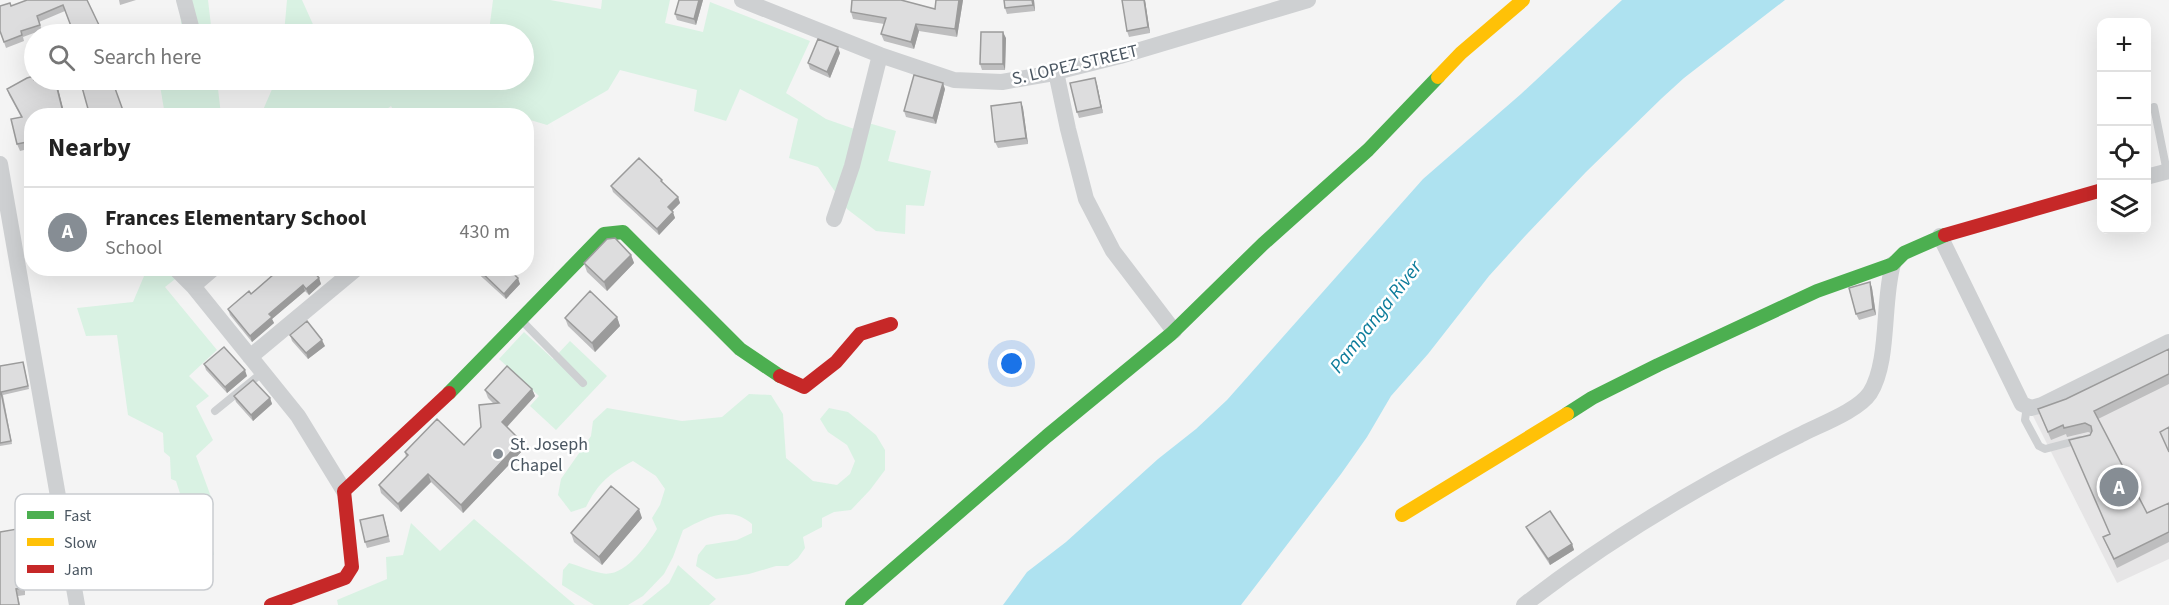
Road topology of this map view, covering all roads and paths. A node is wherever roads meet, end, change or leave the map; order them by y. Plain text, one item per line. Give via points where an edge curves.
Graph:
1 (184, 0) edge
2 (742, 0) edge
3 (1308, 0) edge
4 (1523, 0) edge
5 (190, 24) edge
6 (880, 55) junction
7 (1056, 72) junction
8 (2154, 107) dead end
9 (0, 164) edge
10 (2168, 171) edge
11 (2151, 176) edge
12 (2097, 191) edge
13 (834, 219) dead end
14 (1940, 236) junction
15 (1893, 264) junction
16 (183, 276) edge
17 (205, 276) edge
18 (347, 276) edge
19 (193, 286) junction
20 (521, 320) junction
21 (891, 324) dead end
22 (1174, 331) junction
23 (2169, 342) edge
24 (250, 357) junction
25 (263, 372) junction
26 (583, 383) dead end
27 (2027, 406) junction
28 (215, 411) dead end
29 (2089, 438) edge
30 (344, 491) junction
31 (58, 494) edge
32 (1402, 515) dead end
33 (74, 590) edge
34 (77, 605) edge
35 (271, 605) edge
36 (852, 605) edge
37 (1524, 605) edge

1 - 5 street
2 - 6 street, S. LOPEZ STREET
3 - 7 street, S. LOPEZ STREET
4 - 22 street via 1461,53 1368,150
6 - 7 street, S. LOPEZ STREET via 954,80 1002,82
6 - 13 street via 852,166
7 - 22 street via 1086,199 1113,250
8 - 10 lane
9 - 31 street
10 - 11 street
12 - 14 street
14 - 15 street via 1904,253
14 - 27 street via 2022,404
15 - 32 street via 1817,291 1592,398
15 - 37 street via 1888,280 1880,374 1869,395 1852,408 1676,501 1555,580
16 - 19 street
17 - 19 street
18 - 24 street
19 - 24 street
20 - 21 street via 604,234 623,232 740,349 786,380 804,387 836,362 860,334
20 - 26 lane
20 - 30 street via 432,411
22 - 36 street
23 - 27 street via 2042,405
24 - 25 street
25 - 28 lane
25 - 30 street via 298,416
27 - 29 lane via 2025,420 2039,446 2045,449
30 - 35 street via 350,573
33 - 34 street

